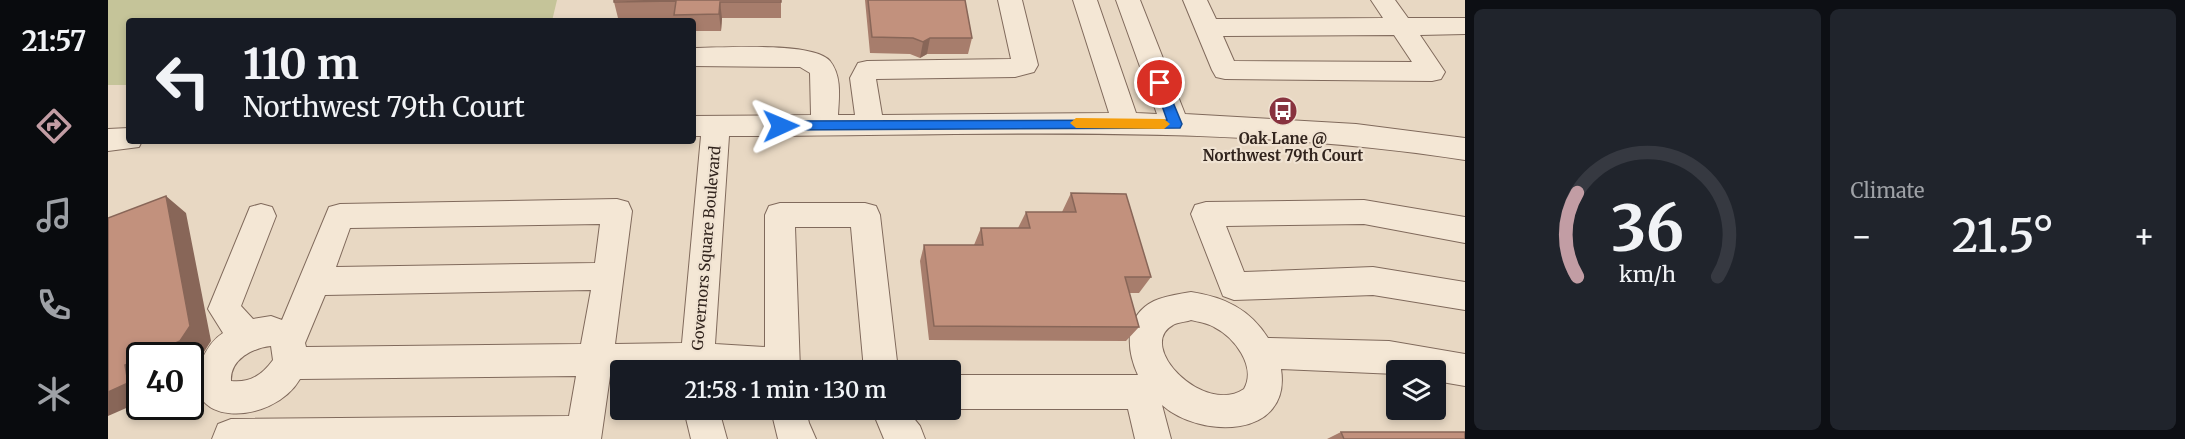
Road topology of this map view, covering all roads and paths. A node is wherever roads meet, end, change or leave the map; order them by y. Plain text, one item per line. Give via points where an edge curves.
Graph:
1 (1010, 0) edge
2 (1085, 0) edge
3 (1128, 0) edge
4 (1194, 0) edge
5 (1383, 0) edge
6 (1400, 26) junction
7 (1465, 26) edge
8 (1207, 28) junction
9 (696, 57) edge
10 (108, 120) edge
11 (126, 120) edge
12 (1126, 123) junction
13 (1175, 124) junction
14 (824, 125) junction
15 (870, 125) junction
16 (704, 126) edge
17 (126, 139) edge
18 (108, 140) edge
19 (1465, 149) edge
20 (261, 216) dead end
21 (1465, 230) edge
22 (609, 276) junction
23 (315, 281) junction
24 (1465, 296) edge
25 (246, 336) junction
26 (1260, 353) junction
27 (595, 360) junction
28 (697, 360) edge
29 (782, 360) edge
30 (880, 360) edge
31 (610, 361) edge
32 (284, 363) junction
33 (1465, 370) edge
34 (961, 392) edge
35 (689, 420) edge
36 (704, 420) edge
37 (791, 420) edge
38 (894, 420) edge
39 (1224, 426) edge
40 (265, 437) junction
41 (584, 437) edge
42 (230, 439) edge
43 (686, 439) edge
44 (709, 439) edge
45 (798, 439) edge
46 (907, 439) edge
47 (1153, 439) edge

1 - 15 street via 1025,64 1015,68 867,70 863,78
2 - 12 street
3 - 13 street
4 - 8 street
5 - 6 street
6 - 7 street
6 - 8 street
6 - 8 street via 1432,72 1225,70
9 - 14 street via 800,57 811,61 825,75
10 - 11 street
12 - 13 street
12 - 15 street
13 - 19 street via 1308,129
14 - 15 street
14 - 16 street
16 - 28 street, Governors Square Boulevard
17 - 18 street
20 - 25 street via 224,309
21 - 24 street via 1364,212 1206,214 1234,285 1373,281
22 - 23 street
22 - 23 street via 617,211 340,216
22 - 27 street
23 - 32 street
25 - 32 street via 272,331 283,335
25 - 32 street via 223,354 216,365 213,377 222,395 246,399 260,394
26 - 33 street via 1389,357
26 - 39 street via 1265,383 1260,396 1236,412
26 - 39 street via 1239,326 1208,309 1175,307 1162,312 1146,332 1144,346 1156,377 1168,391
27 - 31 street
27 - 32 street
27 - 41 street
29 - 30 street via 780,215 866,215
32 - 40 street
34 - 47 street via 1141,392
35 - 43 street
36 - 44 street
37 - 45 street
38 - 46 street
40 - 41 street
40 - 42 street

